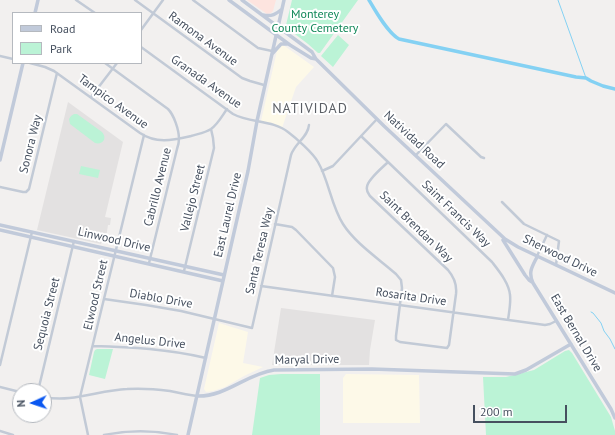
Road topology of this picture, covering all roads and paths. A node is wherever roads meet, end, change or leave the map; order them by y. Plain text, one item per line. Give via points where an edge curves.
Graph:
1 (38, 0) edge
2 (76, 0) edge
3 (135, 0) edge
4 (163, 0) edge
5 (193, 0) edge
6 (229, 0) edge
7 (242, 0) edge
8 (284, 0) edge
9 (282, 9) junction
10 (35, 12) edge
11 (94, 12) edge
12 (153, 13) junction
13 (262, 15) junction
14 (278, 27) junction
15 (142, 29) edge
16 (276, 34) junction
17 (290, 45) junction
18 (142, 48) edge
19 (272, 52) junction
20 (0, 56) edge
21 (271, 56) junction
22 (12, 59) edge
23 (316, 59) junction
24 (23, 64) edge
25 (34, 64) edge
26 (107, 64) edge
27 (116, 64) edge
28 (113, 68) junction
29 (57, 72) junction
30 (264, 85) junction
31 (91, 97) junction
32 (226, 109) junction
33 (377, 119) junction
34 (256, 121) junction
35 (309, 125) dead end
36 (211, 129) junction
37 (144, 136) junction
38 (361, 136) junction
39 (179, 138) junction
40 (300, 142) junction
41 (416, 155) junction
42 (484, 158) dead end
43 (0, 160) edge
44 (388, 162) junction
45 (322, 171) junction
46 (0, 187) edge
47 (502, 202) dead end
48 (275, 224) junction
49 (0, 225) edge
50 (0, 230) edge
51 (32, 232) junction
52 (499, 234) junction
53 (547, 235) junction
54 (31, 237) junction
55 (74, 242) junction
56 (73, 246) junction
57 (116, 251) junction
58 (114, 256) junction
59 (537, 257) junction
60 (150, 261) junction
61 (556, 265) junction
62 (185, 267) junction
63 (184, 272) junction
64 (224, 275) junction
65 (223, 280) junction
66 (533, 283) junction
67 (261, 286) junction
68 (615, 293) edge
69 (332, 296) junction
70 (104, 300) junction
71 (400, 305) junction
72 (454, 312) junction
73 (214, 319) junction
74 (508, 320) junction
75 (557, 321) junction
76 (571, 344) junction
77 (93, 346) junction
78 (206, 358) junction
79 (0, 365) edge
80 (40, 383) edge
81 (0, 387) edge
82 (12, 390) edge
83 (197, 396) junction
84 (80, 397) junction
85 (52, 398) edge
86 (615, 418) edge
87 (0, 431) edge
88 (13, 435) edge
89 (88, 435) edge
90 (104, 435) edge
91 (177, 435) edge
92 (188, 435) edge

1 - 10 main road
2 - 11 street
3 - 12 street, Ramona Avenue
4 - 12 street
5 - 19 street via 258,48
6 - 16 main road, Natividad Road
7 - 13 main road, Natividad Road
8 - 9 main road, East Laurel Drive
9 - 13 main road via 272,16
9 - 14 main road, East Laurel Drive
12 - 15 street
12 - 30 street, Ramona Avenue via 242,78
13 - 14 main road, Natividad Road
14 - 16 main road, East Laurel Drive
14 - 23 main road, Natividad Road via 312,52
16 - 17 main road, Natividad Road
16 - 19 main road, East Laurel Drive
17 - 21 main road via 281,44
17 - 23 main road, Natividad Road
18 - 32 street, Granada Avenue
19 - 21 main road, East Laurel Drive
20 - 22 street
21 - 30 main road, East Laurel Drive
23 - 33 main road, Natividad Road
24 - 43 main road
25 - 29 street, Tampico Avenue
26 - 28 street
27 - 28 street
28 - 31 street
28 - 39 street via 168,109 174,119
29 - 31 street, Tampico Avenue
29 - 46 street, Sonora Way via 29,189 23,192
30 - 34 main road, East Laurel Drive
31 - 37 street, Tampico Avenue
32 - 34 street, Granada Avenue via 238,117
32 - 36 street
33 - 38 street
33 - 41 main road, Natividad Road
34 - 40 street, Granada Avenue via 281,128
34 - 64 main road, East Laurel Drive via 248,171
35 - 40 street, Santa Teresa Way
36 - 39 street, Tampico Avenue
36 - 62 street, Vallejo Street via 214,148
37 - 39 street, Tampico Avenue via 160,140
37 - 57 street, Elwood Street
38 - 44 street, Saint Francis Way
38 - 45 street via 333,166
39 - 60 street, Cabrillo Avenue
40 - 45 street, Granada Avenue via 315,157
40 - 48 street, Santa Teresa Way via 291,154
41 - 42 street via 446,124
41 - 52 main road, Natividad Road
44 - 72 street, Saint Brendan Way via 366,186 367,192 450,273 457,289
44 - 74 street, Saint Francis Way via 494,265 510,290
45 - 71 street, Granada Avenue via 345,228 400,278
47 - 53 street via 524,224
48 - 67 street, Santa Teresa Way
48 - 69 street via 296,230 332,266 335,277
49 - 51 main road, Linwood Drive
50 - 54 main road, Linwood Drive
51 - 54 street
51 - 55 main road, Linwood Drive
52 - 59 main road, Sherwood Drive
52 - 66 main road, East Bernal Drive
53 - 59 street
53 - 61 street via 560,241
54 - 56 main road, Linwood Drive
54 - 79 street
55 - 56 street, Sequoia Street
55 - 57 main road, Linwood Drive
56 - 58 main road, Linwood Drive
56 - 80 street, Sequoia Street
57 - 58 street, Elwood Street
57 - 60 main road, Linwood Drive
58 - 60 main road, Linwood Drive
58 - 70 street, Elwood Street
59 - 61 main road, Sherwood Drive
59 - 66 main road via 530,274
60 - 62 main road, Linwood Drive
60 - 63 main road, Linwood Drive
61 - 68 main road, Sherwood Drive
62 - 63 street, Vallejo Street
62 - 64 main road, Linwood Drive
63 - 65 main road, Linwood Drive
64 - 65 main road, East Laurel Drive
65 - 73 main road, East Laurel Drive
66 - 75 main road, East Bernal Drive
67 - 69 street, Rosarita Drive
67 - 73 street, Santa Teresa Way via 252,328
69 - 71 street, Rosarita Drive
70 - 73 street, Diablo Drive via 153,306
70 - 77 street, Elwood Street
71 - 72 street, Rosarita Drive
71 - 72 street, Granada Avenue via 396,339 399,342 444,348 449,345
72 - 74 street, Rosarita Drive
73 - 78 main road, East Laurel Drive
74 - 75 street, Rosarita Drive via 547,325
75 - 76 main road, East Bernal Drive
76 - 83 main road, Maryal Drive via 515,374 372,369 274,370 256,374 219,393
76 - 86 main road, East Bernal Drive
77 - 78 street, Angelus Drive via 151,348
77 - 84 street, Elwood Street
78 - 83 main road, East Laurel Drive
81 - 82 street
83 - 84 street, Maryal Drive via 141,388 111,390
83 - 92 main road, East Laurel Drive
84 - 85 street, Maryal Drive
84 - 89 street, Elwood Street
87 - 88 street
90 - 91 street via 141,431

